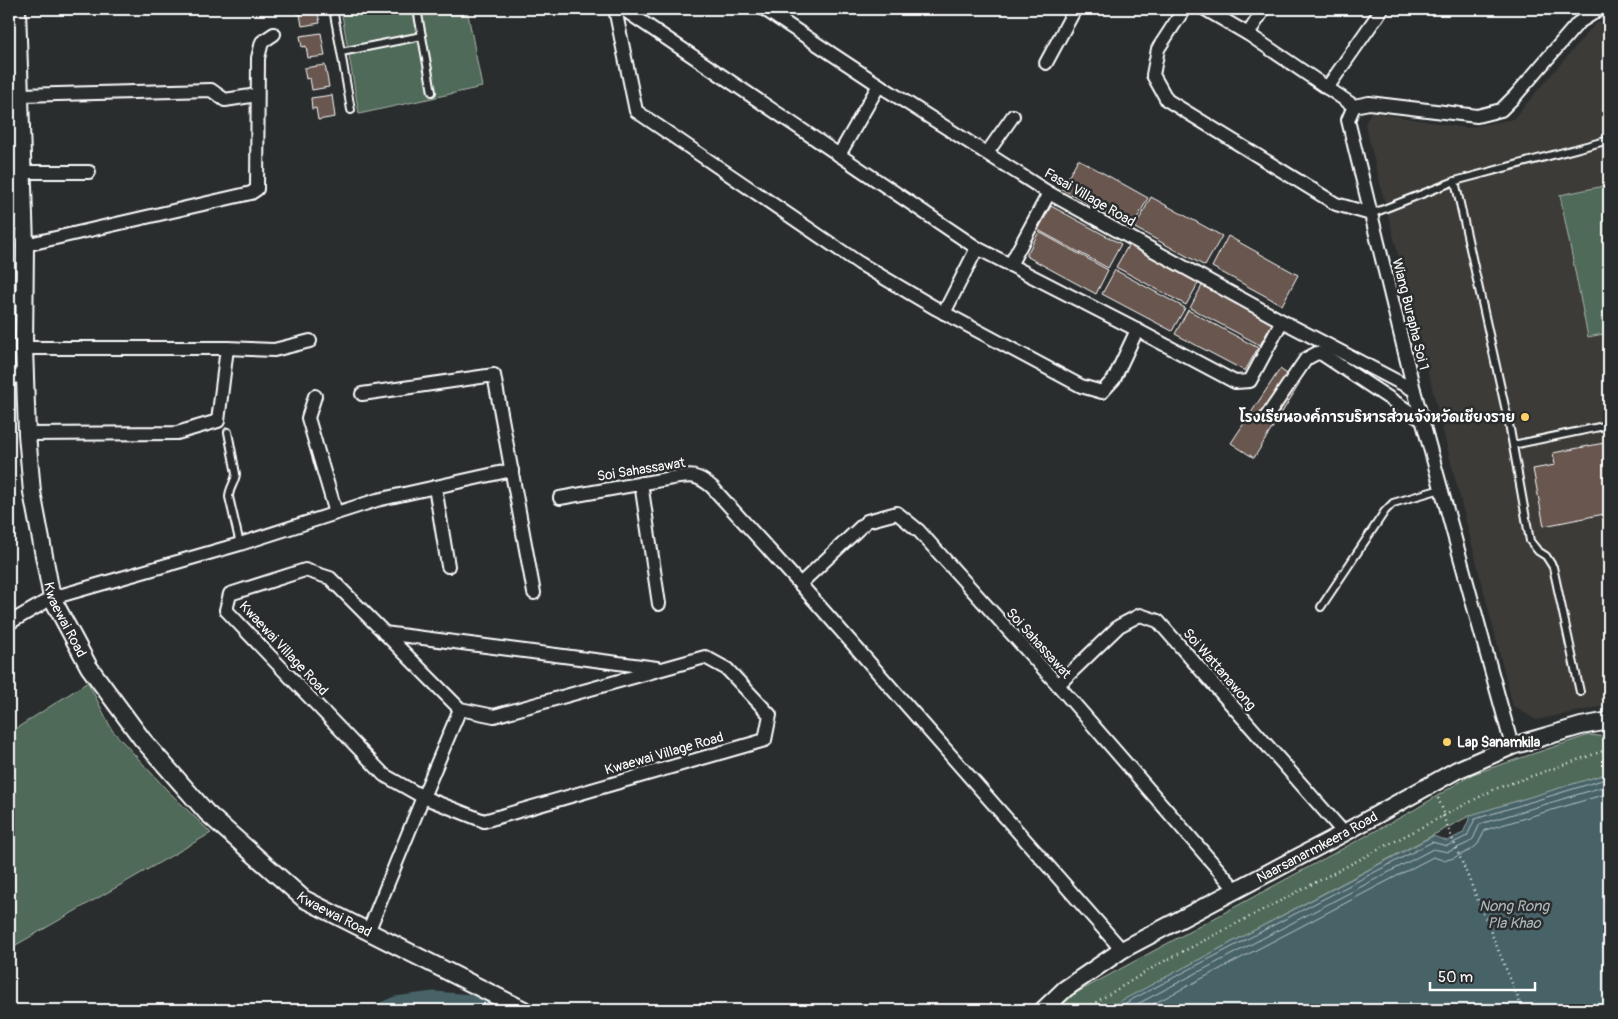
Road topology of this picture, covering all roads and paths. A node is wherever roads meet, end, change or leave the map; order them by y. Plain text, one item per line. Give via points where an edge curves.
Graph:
1 (17, 9) edge
2 (333, 9) edge
3 (417, 9) edge
4 (615, 9) edge
5 (623, 9) edge
6 (764, 9) edge
7 (1075, 9) edge
8 (1184, 9) edge
9 (1205, 9) edge
10 (1264, 9) edge
11 (1382, 9) edge
12 (1600, 9) edge
13 (274, 34) dead end
14 (1248, 34) junction
15 (422, 36) junction
16 (341, 52) junction
17 (1046, 63) dead end
18 (880, 85) junction
19 (1327, 88) junction
20 (432, 92) dead end
21 (20, 95) junction
22 (258, 95) junction
23 (1354, 106) junction
24 (351, 110) dead end
25 (1013, 116) dead end
26 (1609, 140) edge
27 (987, 153) junction
28 (839, 155) junction
29 (22, 172) junction
30 (89, 172) dead end
31 (1455, 181) junction
32 (1050, 193) junction
33 (1371, 214) junction
34 (16, 223) edge
35 (24, 245) junction
36 (977, 248) junction
37 (1010, 265) junction
38 (16, 298) edge
39 (944, 312) junction
40 (1282, 321) junction
41 (1137, 330) junction
42 (310, 341) dead end
43 (24, 348) junction
44 (227, 348) junction
45 (17, 377) edge
46 (1414, 390) junction
47 (362, 394) dead end
48 (315, 396) dead end
49 (1267, 416) dead end
50 (1422, 420) junction
51 (1609, 425) edge
52 (228, 432) dead end
53 (27, 434) junction
54 (1513, 445) junction
55 (512, 470) junction
56 (640, 483) junction
57 (434, 487) junction
58 (1441, 489) junction
59 (560, 498) dead end
60 (336, 513) junction
61 (240, 544) junction
62 (448, 566) dead end
63 (800, 584) junction
64 (534, 593) dead end
65 (52, 598) junction
66 (659, 604) dead end
67 (1321, 607) dead end
68 (9, 623) edge
69 (384, 633) junction
70 (662, 669) junction
71 (1058, 685) junction
72 (1580, 692) dead end
73 (460, 710) junction
74 (1609, 721) edge
75 (1512, 746) junction
76 (1609, 751) edge
77 (1431, 784) junction
78 (422, 797) junction
79 (1444, 816) junction
80 (1344, 833) junction
81 (1236, 890) junction
82 (368, 932) junction
83 (1122, 950) junction
84 (524, 1010) edge
85 (1043, 1010) edge
86 (1083, 1010) edge
87 (1523, 1010) edge

1 - 21 street, Kwaewai Road
2 - 16 lane
3 - 15 lane
4 - 39 street via 636,111 859,263
5 - 28 street
6 - 18 street, Fasai Village Road
7 - 17 street
8 - 33 street via 1158,49 1153,75 1167,100 1336,204
9 - 14 street
10 - 14 street
11 - 19 street
12 - 23 street via 1578,23 1501,110 1477,116 1369,103
13 - 22 street via 262,42 258,58
14 - 19 street
15 - 16 lane
15 - 20 lane
16 - 24 lane
18 - 27 street, Fasai Village Road
18 - 28 street
19 - 23 street
21 - 22 street via 211,90 225,100
21 - 29 street, Kwaewai Road
22 - 35 street via 258,190
23 - 33 street, Wiang Burapha Soi 1 via 1348,120
25 - 27 street
26 - 31 lane
27 - 32 street, Fasai Village Road
28 - 36 street
29 - 30 street
29 - 34 street, Kwaewai Road
31 - 33 lane
31 - 54 lane
32 - 37 street
32 - 40 street, Fasai Village Road
33 - 46 street, Wiang Burapha Soi 1
34 - 35 street, Kwaewai Road
35 - 38 street, Kwaewai Road
36 - 37 street
36 - 39 street
37 - 41 street
38 - 43 street, Kwaewai Road
39 - 41 street via 1081,386 1102,392 1114,379
40 - 41 street via 1250,382 1235,382
40 - 46 street, Fasai Village Road
42 - 44 street via 274,350
43 - 44 street
43 - 45 street, Kwaewai Road
44 - 53 street via 218,421 177,433
45 - 53 street, Kwaewai Road
46 - 50 street, Wiang Burapha Soi 1
47 - 55 street via 494,375
48 - 60 street via 308,418
49 - 50 street via 1306,358 1317,353
50 - 58 street, Wiang Burapha Soi 1
51 - 54 lane
52 - 61 lane via 236,474 229,497
53 - 65 street, Kwaewai Road via 32,492
54 - 72 lane via 1530,541 1553,568
55 - 57 street
55 - 64 street
56 - 59 street, Soi Sahassawat
56 - 63 street, Soi Sahassawat via 688,476 702,478
56 - 66 street
57 - 60 street
57 - 62 street
58 - 67 lane via 1393,503 1384,511
58 - 75 street, Wiang Burapha Soi 1
60 - 61 street
61 - 65 street
63 - 71 street, Soi Sahassawat via 867,521 896,513 918,531
63 - 83 street, Soi Sahassawat
65 - 68 street
65 - 82 street, Kwaewai Road via 89,667 112,699 142,739 207,813 304,899
69 - 70 street, Kwaewai Village Road
69 - 73 street, Kwaewai Village Road
69 - 78 street, Kwaewai Village Road via 330,578 305,570 230,594 226,610 384,775
70 - 73 street, Kwaewai Village Road via 494,716
70 - 78 street, Kwaewai Village Road via 705,657 727,669 770,715 765,740 484,821
71 - 80 street, Soi Wattanawong via 1119,626 1140,616 1158,621
71 - 81 street, Soi Sahassawat
73 - 78 street
74 - 75 street, Naarsanarmkeera Road
75 - 77 street, Naarsanarmkeera Road
76 - 79 path via 1495,789
77 - 79 path
77 - 80 street, Naarsanarmkeera Road
78 - 82 street
79 - 86 path via 1159,964
79 - 87 path
80 - 81 street, Naarsanarmkeera Road
81 - 83 street, Naarsanarmkeera Road
82 - 84 street, Kwaewai Road
83 - 85 street, Naarsanarmkeera Road via 1065,989

